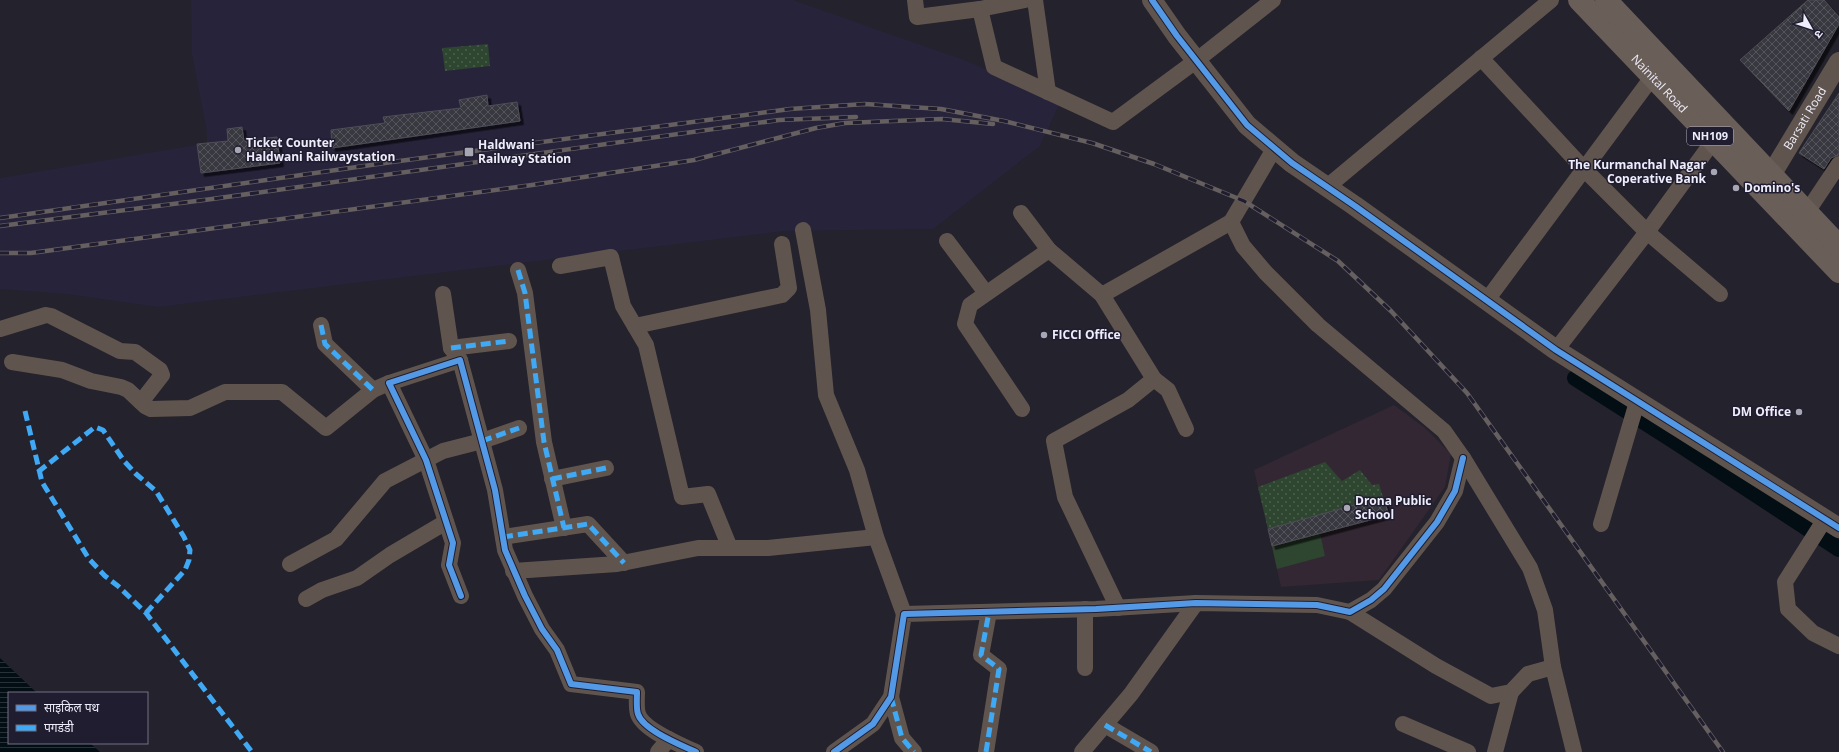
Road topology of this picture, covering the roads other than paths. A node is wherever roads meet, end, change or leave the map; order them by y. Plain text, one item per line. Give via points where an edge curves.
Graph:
1 (915, 0) edge
2 (1025, 0) edge
3 (1035, 0) edge
4 (1152, 0) edge
5 (1273, 0) edge
6 (1552, 0) edge
7 (1579, 0) edge
8 (1606, 0) edge
9 (971, 6) edge
10 (1481, 58) junction
11 (1197, 60) junction
12 (1839, 62) edge
13 (1659, 68) junction
14 (1048, 92) junction
15 (1714, 140) junction
16 (1274, 149) junction
17 (1839, 164) edge
18 (1584, 169) junction
19 (1771, 175) junction
20 (1327, 187) junction
21 (1807, 212) junction
22 (1021, 213) dead end
23 (1231, 222) junction
24 (802, 230) dead end
25 (1647, 232) junction
26 (947, 242) dead end
27 (782, 244) dead end
28 (1839, 246) edge
29 (1049, 250) junction
30 (560, 266) dead end
31 (518, 270) dead end
32 (1839, 272) edge
33 (986, 293) junction
34 (443, 294) dead end
35 (1720, 294) dead end
36 (1102, 295) junction
37 (1487, 300) junction
38 (321, 326) dead end
39 (635, 326) junction
40 (0, 329) edge
41 (509, 341) dead end
42 (1556, 350) junction
43 (456, 354) junction
44 (12, 362) dead end
45 (1154, 379) junction
46 (389, 383) junction
47 (373, 390) junction
48 (141, 402) junction
49 (1637, 402) junction
50 (1022, 408) dead end
51 (519, 428) dead end
52 (1186, 429) dead end
53 (482, 441) junction
54 (1463, 458) junction
55 (426, 460) junction
56 (606, 468) dead end
57 (552, 479) junction
58 (446, 522) junction
59 (1601, 524) dead end
60 (564, 528) junction
61 (1823, 529) edge
62 (503, 537) junction
63 (876, 537) junction
64 (730, 548) junction
65 (624, 562) junction
66 (290, 564) dead end
67 (513, 570) junction
68 (461, 596) dead end
69 (306, 599) dead end
70 (1196, 603) junction
71 (1118, 608) junction
72 (1085, 610) junction
73 (989, 612) junction
74 (1350, 612) junction
75 (904, 614) junction
76 (1839, 646) edge
77 (1085, 668) dead end
78 (1553, 668) junction
79 (1511, 692) junction
80 (891, 697) junction
81 (1403, 724) dead end
82 (1105, 725) junction
83 (669, 739) junction
84 (658, 752) edge
85 (696, 752) edge
86 (834, 752) edge
87 (914, 752) edge
88 (986, 752) edge
89 (1082, 752) edge
90 (1150, 752) edge
91 (1468, 752) edge
92 (1495, 752) edge
93 (1574, 752) edge

1 - 9 street via 917,17
2 - 9 street
3 - 14 street
4 - 11 street
5 - 11 street
6 - 10 street
7 - 13 highway, Nainital Road / NH109
8 - 13 highway, Nainital Road / NH109
9 - 14 street via 994,67
10 - 18 street
10 - 20 street
11 - 14 street via 1113,122
11 - 16 street via 1247,125
12 - 19 street, Barsati Road
13 - 15 highway, Nainital Road / NH109
13 - 18 street
13 - 19 highway, Nainital Road / NH109
15 - 25 street
15 - 32 highway, Nainital Road / NH109
16 - 20 street
16 - 23 street
17 - 21 street
18 - 25 street
18 - 37 street
19 - 21 highway, Nainital Road / NH109
20 - 37 street
21 - 28 highway, Nainital Road / NH109
22 - 29 street
23 - 36 street
23 - 54 street via 1243,246 1266,273 1318,325 1444,432
24 - 63 street via 818,310 826,395 857,470
25 - 35 street
25 - 42 street
26 - 33 street
27 - 39 street via 789,288 782,295
29 - 33 street
29 - 36 street
30 - 39 street via 611,257 623,306
31 - 57 street via 525,293 544,442
33 - 50 street via 970,304 964,324
34 - 43 street
36 - 45 street
37 - 42 street
38 - 47 street via 326,344
39 - 64 street via 646,345 682,497 708,494
40 - 48 street via 46,315 120,352 135,352 160,370 162,375
41 - 43 street
42 - 49 street
43 - 46 street
43 - 53 street
44 - 48 street via 56,369 91,381 121,387
45 - 52 street via 1168,390
45 - 71 street via 1128,400 1054,440 1065,497
46 - 47 street
46 - 55 street
47 - 48 street via 326,428 282,392 225,392 190,408 152,409
49 - 59 street
49 - 61 street
51 - 53 street
53 - 55 street via 443,451
53 - 62 street via 495,490
54 - 74 street via 1455,491 1437,522 1384,589
54 - 78 street via 1530,568 1545,610
55 - 58 street
55 - 66 street via 385,481 336,539
56 - 57 street
57 - 60 street
58 - 68 street via 453,544 449,565
58 - 69 street via 357,578 322,590
60 - 62 street
60 - 65 street via 588,524
61 - 76 street via 1784,582 1788,609 1813,633
62 - 67 street
63 - 64 street via 768,548
63 - 75 street
64 - 65 street via 698,548
65 - 67 street
67 - 83 street via 542,629 558,650 571,684 637,692 638,714 644,723
70 - 71 street
70 - 74 street via 1316,605
70 - 82 street via 1131,694
71 - 72 street
72 - 73 street
72 - 77 street
73 - 75 street
73 - 88 street via 981,655 999,669
74 - 79 street via 1436,666 1491,696
75 - 80 street
78 - 79 street via 1528,674
78 - 93 street
79 - 92 street
80 - 86 street via 873,724
80 - 87 street via 902,738
81 - 91 street
82 - 89 street
82 - 90 street
83 - 84 street
83 - 85 street

